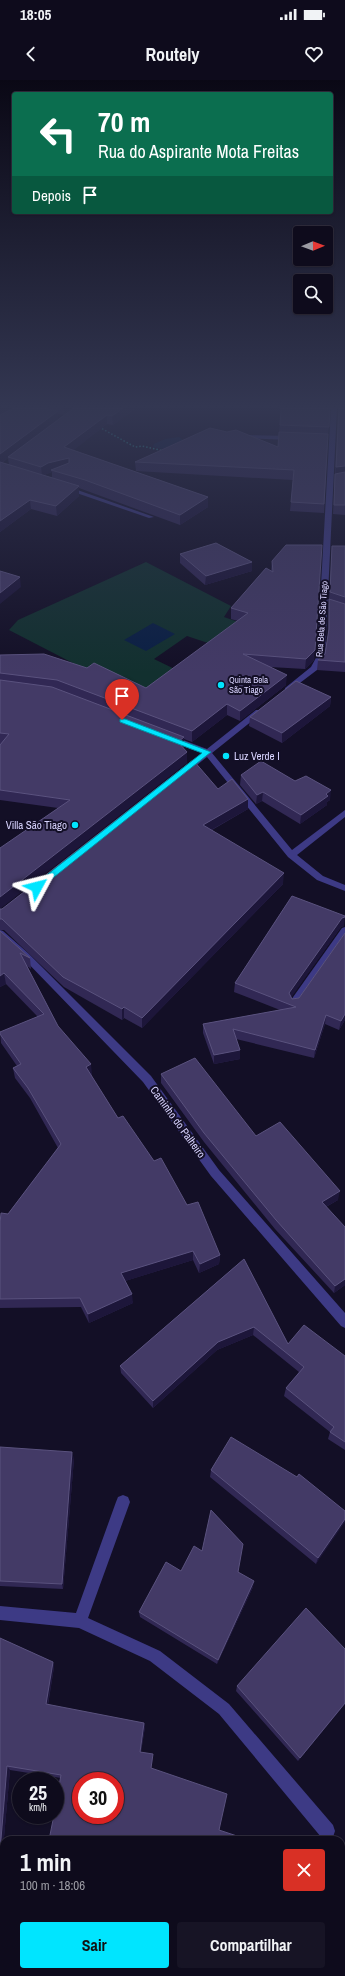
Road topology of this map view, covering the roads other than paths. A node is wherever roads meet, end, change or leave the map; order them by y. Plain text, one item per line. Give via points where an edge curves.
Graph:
1 (91, 496) edge
2 (330, 496) edge
3 (152, 517) edge
4 (280, 695) edge
5 (268, 705) edge
6 (162, 736) edge
7 (207, 752) junction
8 (176, 777) edge
9 (345, 813) edge
10 (291, 855) junction
11 (345, 888) edge
12 (345, 930) edge
13 (0, 933) edge
14 (294, 1002) edge
15 (345, 1322) edge
16 (123, 1502) dead end
17 (0, 1613) edge
18 (80, 1621) junction
19 (328, 1832) dead end

1 - 3 street
2 - 4 street, Rua Bela de São Tiago via 327,604 319,661 304,677
5 - 7 street
6 - 7 street
7 - 8 street
7 - 10 street
9 - 10 street
10 - 11 street via 320,878
12 - 14 street
13 - 15 street, Caminho do Palheiro via 25,955 146,1079 215,1173
16 - 18 street
17 - 18 street
18 - 19 street via 155,1656 224,1709

